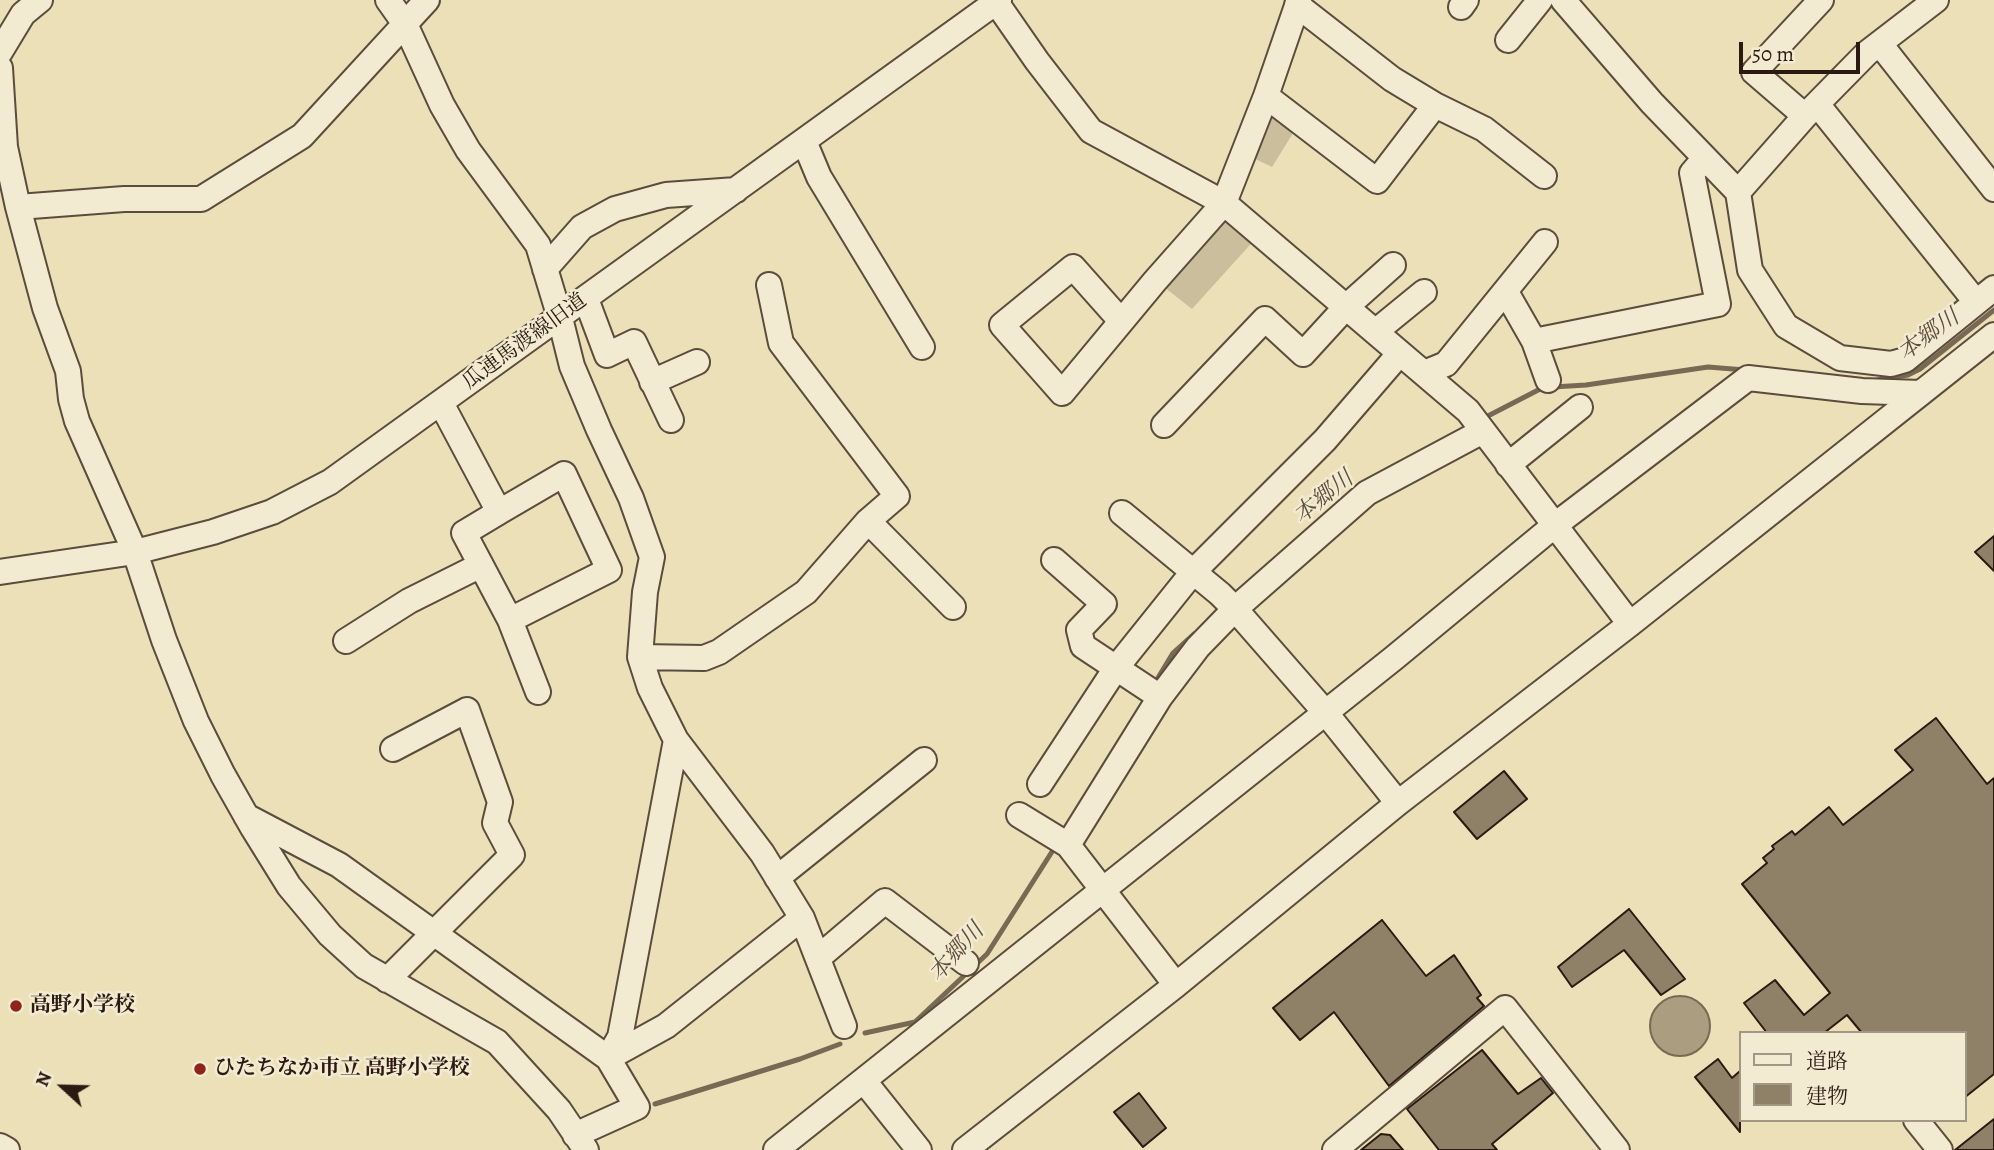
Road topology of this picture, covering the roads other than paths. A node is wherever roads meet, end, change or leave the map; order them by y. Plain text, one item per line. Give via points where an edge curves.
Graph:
1 (40, 0) edge
2 (388, 0) edge
3 (427, 0) edge
4 (1540, 0) edge
5 (1563, 0) edge
6 (1821, 0) edge
7 (1936, 0) edge
8 (998, 1) edge
9 (1298, 3) edge
10 (405, 24) junction
11 (1508, 40) dead end
12 (1880, 44) junction
13 (0, 52) edge
14 (0, 68) edge
15 (1266, 96) junction
16 (1436, 105) junction
17 (1811, 110) junction
18 (804, 141) junction
19 (1704, 159) junction
20 (1990, 175) edge
21 (1544, 176) dead end
22 (737, 190) junction
23 (1738, 192) junction
24 (1224, 203) junction
25 (13, 213) edge
26 (1545, 242) dead end
27 (1392, 265) dead end
28 (545, 269) junction
29 (769, 285) dead end
30 (1424, 292) dead end
31 (1506, 292) junction
32 (1985, 295) edge
33 (586, 299) junction
34 (1346, 307) junction
35 (560, 317) junction
36 (1121, 321) junction
37 (1375, 332) junction
38 (1994, 335) edge
39 (1534, 341) junction
40 (922, 347) dead end
41 (1400, 353) junction
42 (697, 362) dead end
43 (1891, 364) junction
44 (1424, 373) junction
45 (1548, 380) dead end
46 (652, 382) junction
47 (1895, 391) junction
48 (1921, 393) junction
49 (441, 402) junction
50 (1580, 407) dead end
51 (671, 420) dead end
52 (1164, 425) dead end
53 (1483, 431) junction
54 (1508, 465) junction
55 (499, 512) junction
56 (1122, 513) dead end
57 (868, 521) junction
58 (1555, 525) junction
59 (135, 552) junction
60 (1054, 560) dead end
61 (481, 565) junction
62 (0, 572) edge
63 (1194, 572) junction
64 (1227, 601) junction
65 (953, 607) dead end
66 (510, 620) junction
67 (1630, 624) junction
68 (346, 641) dead end
69 (640, 657) junction
70 (1116, 668) junction
71 (538, 692) dead end
72 (1160, 698) junction
73 (1325, 712) junction
74 (676, 740) junction
75 (393, 749) dead end
76 (924, 760) dead end
77 (1040, 783) dead end
78 (1398, 803) junction
79 (246, 816) junction
80 (1019, 816) dead end
81 (1068, 845) junction
82 (777, 878) junction
83 (1101, 891) junction
84 (803, 918) junction
85 (435, 934) junction
86 (819, 957) junction
87 (966, 963) dead end
88 (387, 980) junction
89 (1176, 985) junction
90 (844, 1026) dead end
91 (608, 1058) junction
92 (864, 1081) junction
93 (1918, 1122) edge
94 (576, 1144) edge
95 (0, 1146) edge
96 (7, 1150) edge
97 (776, 1150) edge
98 (919, 1150) edge
99 (965, 1150) edge
100 (1335, 1150) edge
101 (1617, 1150) edge
102 (1940, 1150) edge

1 - 13 street via 23,14
2 - 10 street
3 - 10 street
4 - 11 street
5 - 19 street
6 - 17 street via 1754,72
7 - 12 street
8 - 18 street, 瓜連馬渡線旧道
8 - 24 street via 1091,131
9 - 15 street
9 - 16 street via 1392,79
10 - 25 street via 302,136 201,199 124,199
10 - 28 street via 468,150 538,246
12 - 17 street
12 - 20 street
14 - 25 street
15 - 16 street via 1377,181
15 - 24 street
16 - 21 street via 1484,129
17 - 23 street
17 - 32 street
18 - 22 street, 瓜連馬渡線旧道
18 - 40 street via 819,177
19 - 23 street
19 - 39 street via 1692,173 1718,304
22 - 28 street via 666,195 615,209 582,228
22 - 33 street, 瓜連馬渡線旧道
23 - 43 street via 1750,270 1786,326 1840,358
24 - 34 street
24 - 36 street
25 - 59 street via 68,371 77,421
26 - 31 street
27 - 34 street
28 - 35 street
29 - 57 street via 781,343 897,496
30 - 37 street
31 - 39 street
31 - 44 street via 1446,364
32 - 43 street via 1905,360
33 - 35 street, 瓜連馬渡線旧道
33 - 46 street via 607,355 634,342
34 - 37 street
34 - 52 street via 1303,354 1265,319
35 - 49 street, 瓜連馬渡線旧道
35 - 69 street via 572,366 631,498 652,558
36 - 36 street via 1062,393 1002,325 1073,267
37 - 41 street
38 - 48 street
39 - 45 street
41 - 44 street
41 - 63 street via 1325,440
42 - 46 street
43 - 47 street
44 - 53 street via 1468,411
46 - 51 street
47 - 48 street
47 - 58 street via 1748,378
48 - 67 street
49 - 55 street
49 - 59 street, 瓜連馬渡線旧道 via 330,482 272,512
50 - 54 street
53 - 54 street
53 - 64 street via 1367,494
54 - 58 street
55 - 61 street via 464,533
55 - 66 street via 564,474 609,570
56 - 63 street
57 - 65 street
57 - 69 street via 806,592 719,652 705,658
58 - 67 street
58 - 73 street
59 - 62 street, 瓜連馬渡線旧道
59 - 79 street via 196,721
60 - 70 street via 1104,604 1079,630 1083,646
61 - 66 street
61 - 68 street via 409,601
63 - 64 street
63 - 70 street
64 - 72 street
64 - 73 street
66 - 71 street
67 - 78 street
69 - 74 street
70 - 72 street
70 - 77 street
72 - 81 street
73 - 78 street
73 - 83 street
74 - 82 street
74 - 91 street via 621,1037
75 - 85 street via 467,710 500,802 495,823 512,855
76 - 82 street
78 - 89 street
79 - 85 street via 339,865
79 - 88 street via 289,886 330,935
80 - 81 street
81 - 83 street
82 - 84 street
83 - 89 street
83 - 92 street
84 - 86 street
84 - 91 street via 666,1026
85 - 88 street
85 - 91 street
86 - 87 street via 885,901
86 - 90 street
88 - 94 street via 497,1042 559,1110
89 - 99 street
91 - 94 street via 638,1107
92 - 97 street
92 - 98 street
93 - 102 street
95 - 96 street
100 - 101 street via 1505,1008

